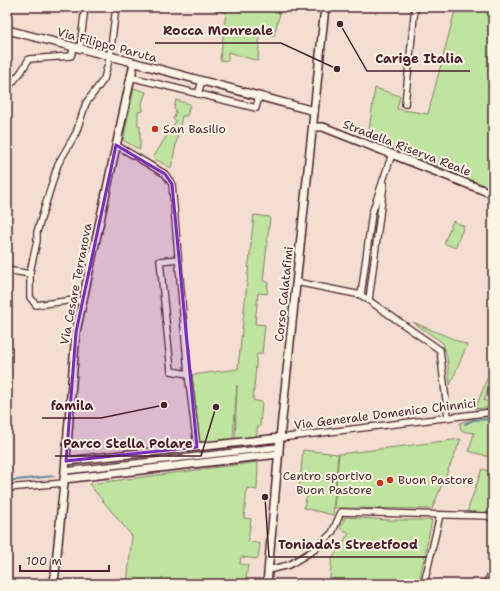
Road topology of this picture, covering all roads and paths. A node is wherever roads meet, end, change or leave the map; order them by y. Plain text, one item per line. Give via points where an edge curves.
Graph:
1 (85, 7) edge
2 (116, 7) edge
3 (325, 7) edge
4 (415, 7) edge
5 (7, 30) edge
6 (77, 48) junction
7 (110, 56) junction
8 (134, 63) junction
9 (130, 77) junction
10 (202, 81) junction
11 (7, 89) edge
12 (198, 94) junction
13 (259, 96) junction
14 (405, 104) dead end
15 (314, 111) junction
16 (313, 127) junction
17 (116, 145) junction
18 (392, 154) junction
19 (386, 172) junction
20 (493, 194) edge
21 (178, 259) junction
22 (7, 270) edge
23 (30, 274) junction
24 (296, 282) junction
25 (361, 295) junction
26 (370, 300) junction
27 (82, 301) junction
28 (188, 374) junction
29 (493, 412) edge
30 (448, 417) junction
31 (280, 438) junction
32 (197, 447) junction
33 (279, 450) junction
34 (66, 461) junction
35 (65, 471) junction
36 (64, 481) junction
37 (7, 488) edge
38 (440, 515) junction
39 (493, 519) edge
40 (268, 570) junction
41 (493, 570) edge
42 (54, 584) edge
43 (267, 584) edge
44 (424, 584) edge
45 (486, 584) edge

1 - 6 street
2 - 7 street
3 - 15 street, Corso Calatafimi
4 - 14 street
5 - 6 street, Via Filippo Paruta
6 - 7 street, Via Filippo Paruta
6 - 11 street via 71,56 29,59
7 - 8 street, Via Filippo Paruta
7 - 23 street via 104,79 86,103 76,133 58,164 37,232
8 - 9 street, Via Cesare Terranova
8 - 10 street, Via Filippo Paruta
9 - 12 street, Via Filippo Paruta
9 - 17 street, Via Cesare Terranova
10 - 12 street
10 - 13 street, Via Filippo Paruta
12 - 13 street, Via Filippo Paruta via 256,108
13 - 15 street, Via Filippo Paruta
15 - 16 street, Corso Calatafimi
16 - 18 street, Stradella Riserva Reale via 323,127
16 - 24 street, Corso Calatafimi
17 - 21 street via 165,174 172,184
17 - 27 street, Via Cesare Terranova
18 - 19 street
18 - 20 street, Stradella Riserva Reale
19 - 25 street via 372,213
19 - 26 street
21 - 28 street
21 - 28 street via 160,261 171,371
22 - 23 street
23 - 27 street via 30,297 36,305
24 - 25 street
24 - 31 street, Corso Calatafimi
25 - 26 street
26 - 30 street via 440,350
27 - 34 street, Via Cesare Terranova via 76,332
28 - 32 street
29 - 30 street, Via Generale Domenico Chinnici
30 - 31 street, Via Generale Domenico Chinnici
31 - 32 street
31 - 33 street, Corso Calatafimi
32 - 34 street
33 - 35 street
33 - 36 street
33 - 40 street, Corso Calatafimi
34 - 35 street, Via Cesare Terranova
35 - 36 street, Via Cesare Terranova
36 - 37 street
36 - 42 street, Via Cesare Terranova
38 - 39 street via 486,516
38 - 40 street via 341,512 332,534 314,550 289,565
38 - 44 street
40 - 43 street, Corso Calatafimi
41 - 45 street

